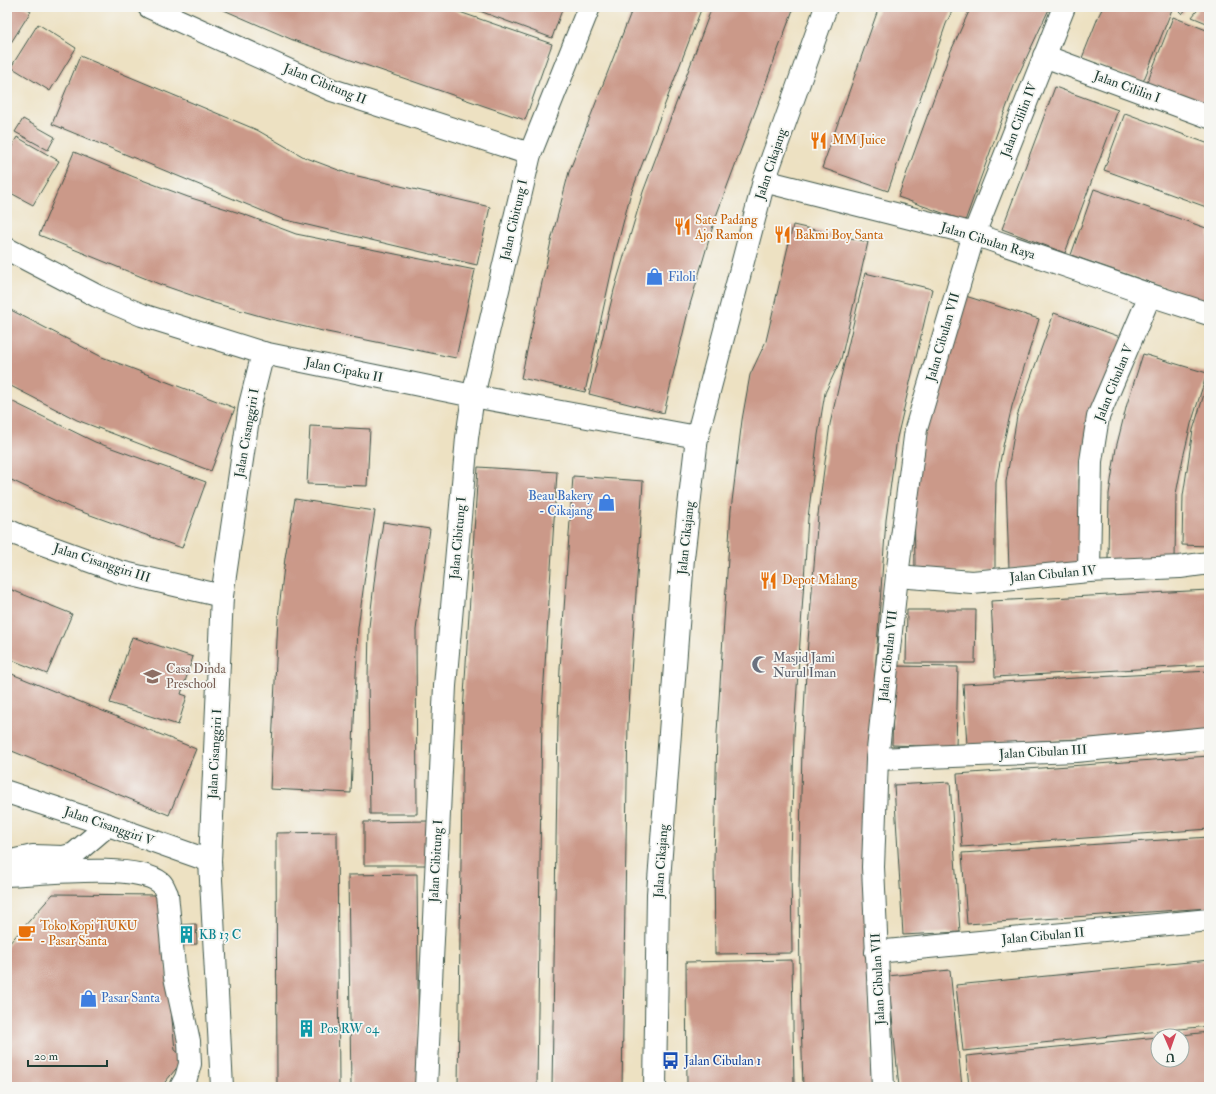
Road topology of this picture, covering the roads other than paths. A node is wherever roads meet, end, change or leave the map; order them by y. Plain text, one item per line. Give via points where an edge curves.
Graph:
1 (149, 7) edge
2 (589, 7) edge
3 (826, 7) edge
4 (1064, 7) edge
5 (1044, 56) junction
6 (1209, 117) edge
7 (530, 154) junction
8 (764, 180) junction
9 (974, 234) junction
10 (7, 249) edge
11 (1150, 295) junction
12 (1209, 314) edge
13 (263, 353) junction
14 (473, 396) junction
15 (697, 437) junction
16 (7, 530) edge
17 (1209, 563) edge
18 (1089, 571) junction
19 (897, 576) junction
20 (222, 596) junction
21 (1209, 738) edge
22 (877, 759) junction
23 (7, 792) edge
24 (108, 825) junction
25 (210, 861) junction
26 (7, 862) edge
27 (7, 876) edge
28 (1209, 920) edge
29 (876, 952) junction
30 (222, 1081) edge
31 (184, 1082) edge
32 (426, 1087) edge
33 (655, 1087) edge
34 (883, 1087) edge

1 - 7 street, Jalan Cibitung II via 332,90
2 - 7 street, Jalan Cibitung I
3 - 8 street, Jalan Cikajang
4 - 5 street, Jalan Cililin IV
5 - 6 street, Jalan Cililin I
5 - 9 street, Jalan Cililin IV
7 - 14 street, Jalan Cibitung I
8 - 9 street, Jalan Cibulan Raya
8 - 15 street, Jalan Cikajang
9 - 11 street, Jalan Cibulan Raya
9 - 19 street, Jalan Cibulan VII via 916,429
10 - 13 street, Jalan Cipaku II via 97,296 142,315
11 - 12 street, Jalan Cibulan Raya
11 - 18 street, Jalan Cibulan V via 1098,417 1091,461
13 - 14 street, Jalan Cipaku II
13 - 20 street, Jalan Cisanggiri I via 250,405
14 - 15 street, Jalan Cipaku II
14 - 32 street, Jalan Cibitung I via 445,686
15 - 33 street, Jalan Cikajang via 683,558 658,894
16 - 20 street, Jalan Cisanggiri III via 120,572
17 - 18 street, Jalan Cibulan IV via 1180,567
18 - 19 street, Jalan Cibulan IV via 972,582
19 - 22 street, Jalan Cibulan VII
20 - 25 street, Jalan Cisanggiri I
21 - 22 street, Jalan Cibulan III via 1076,751
22 - 29 street, Jalan Cibulan VII via 873,867
23 - 24 street, Jalan Cisanggiri V
24 - 25 street, Jalan Cisanggiri V
24 - 26 street via 74,854 63,857 33,856
25 - 30 street, Jalan Cisanggiri I
27 - 31 street via 122,871 148,877 162,884 167,894 175,977 189,1041 190,1064
28 - 29 street, Jalan Cibulan II
29 - 34 street, Jalan Cibulan VII
30 - 31 street

